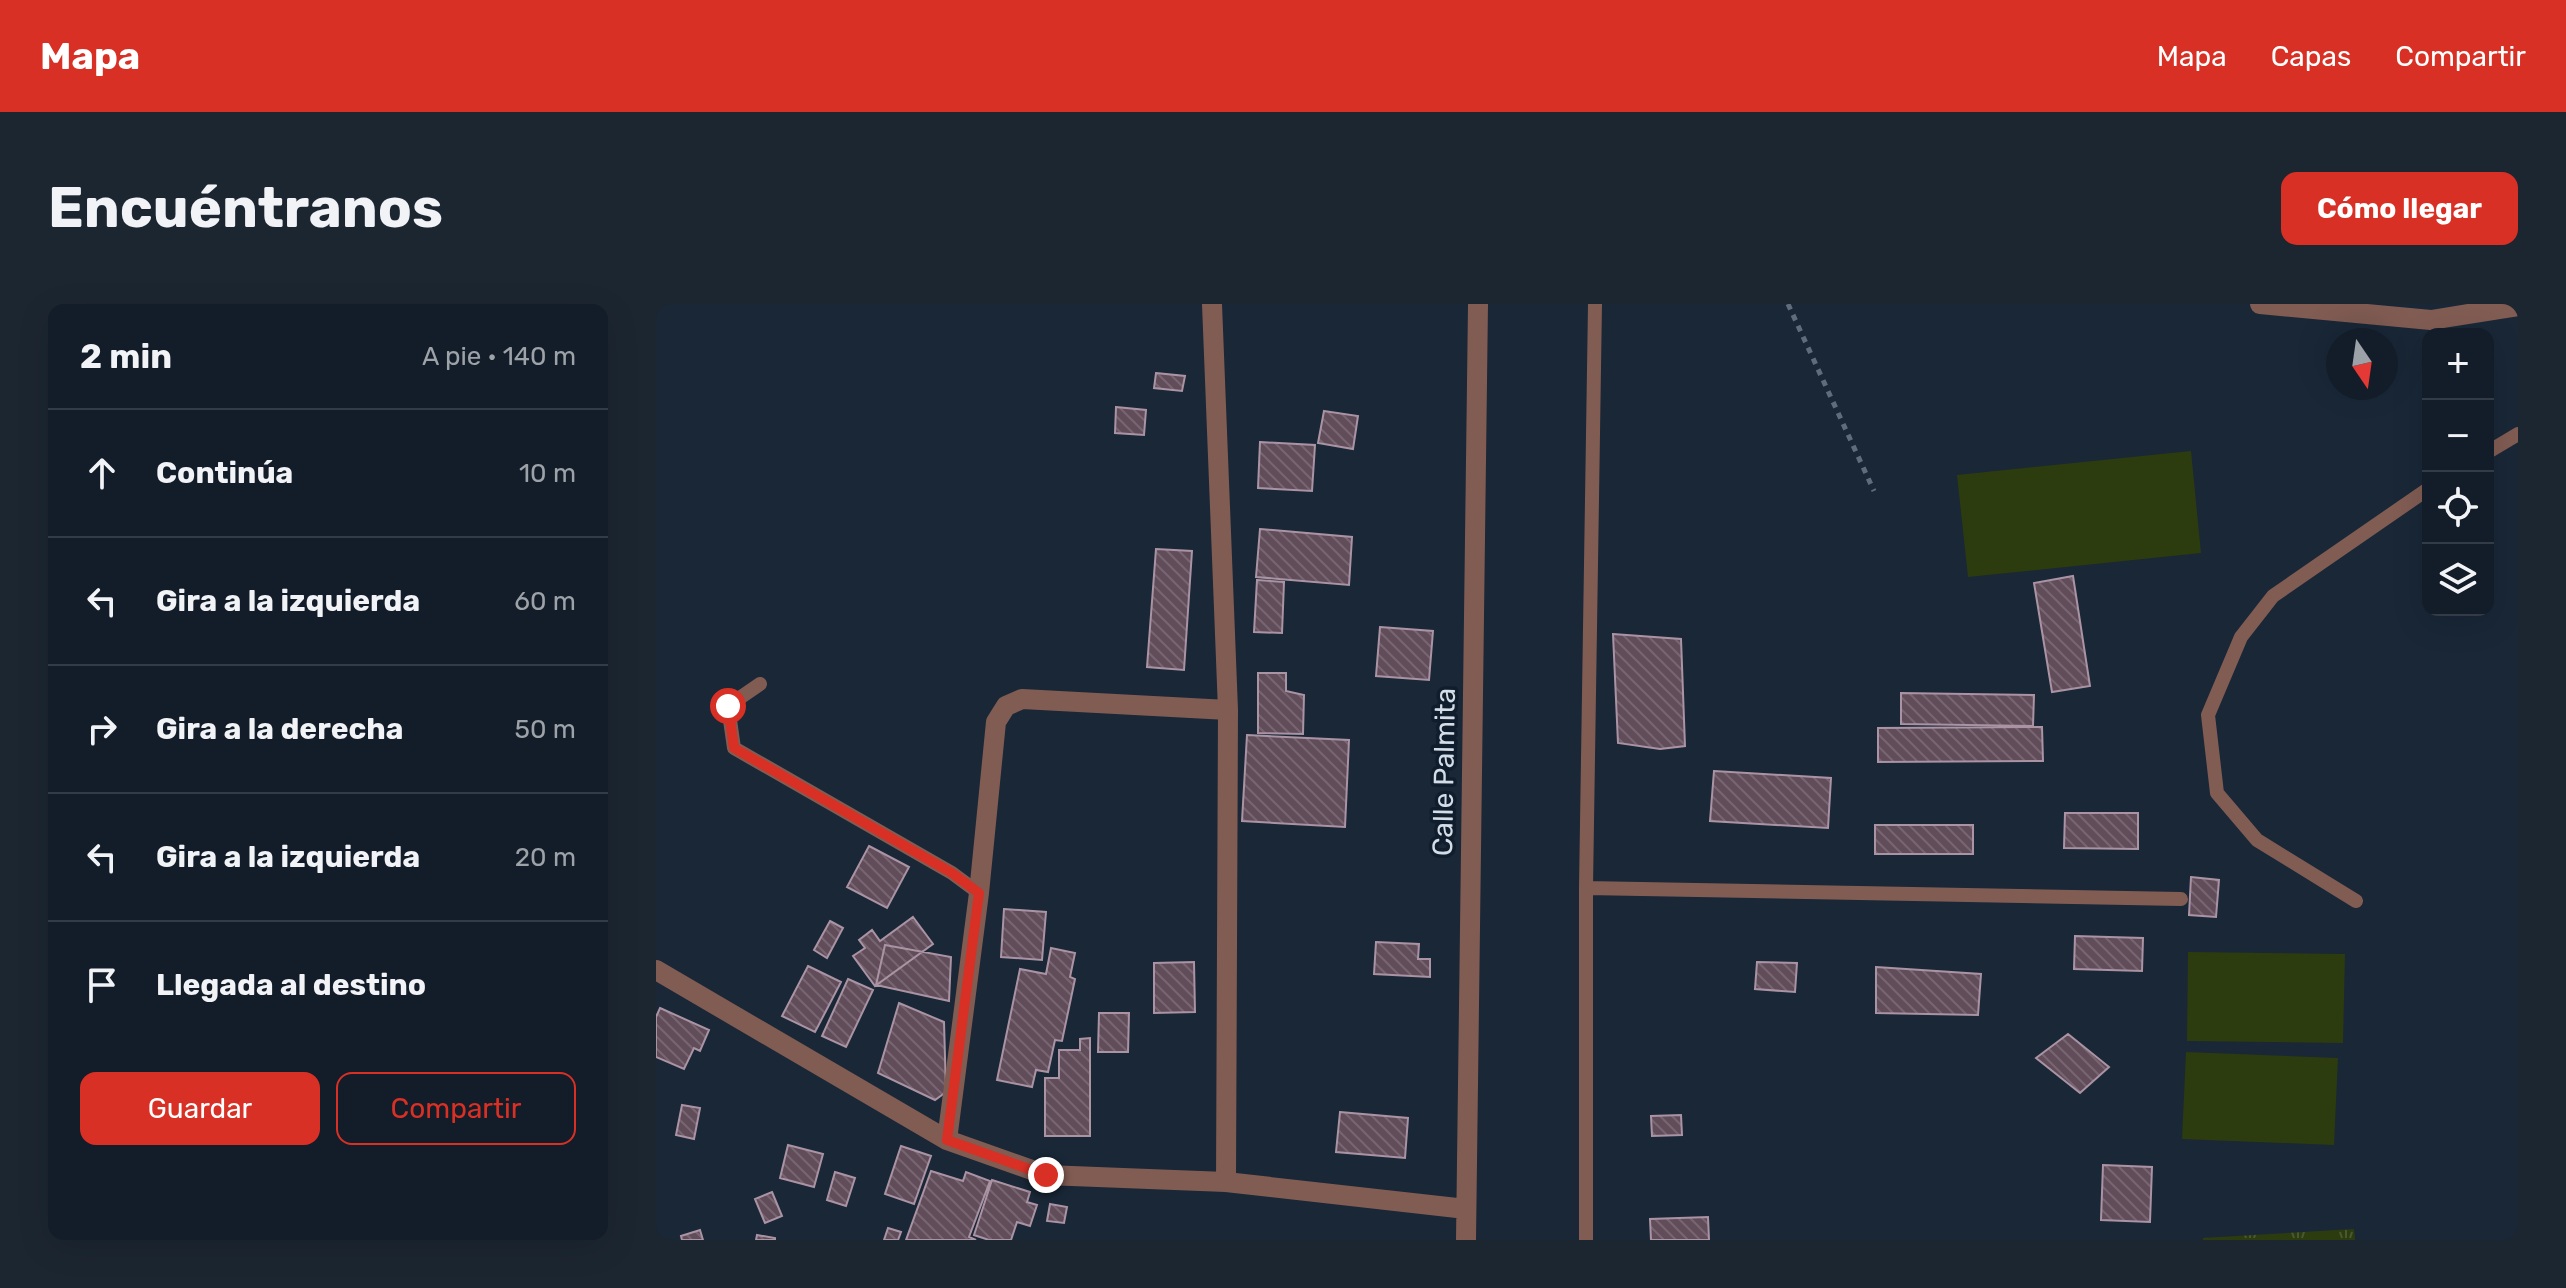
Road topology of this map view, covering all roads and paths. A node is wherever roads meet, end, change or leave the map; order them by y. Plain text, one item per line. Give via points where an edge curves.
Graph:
1 (1212, 304) edge
2 (1478, 304) edge
3 (1595, 304) edge
4 (1788, 304) edge
5 (2260, 304) edge
6 (2518, 306) edge
7 (2518, 434) edge
8 (2494, 448) edge
9 (1874, 491) dead end
10 (2422, 493) edge
11 (760, 684) dead end
12 (1228, 710) junction
13 (1586, 888) junction
14 (979, 893) junction
15 (2181, 899) dead end
16 (2356, 901) dead end
17 (656, 970) edge
18 (947, 1140) junction
19 (1226, 1182) junction
20 (1466, 1209) junction
21 (1466, 1240) edge
22 (1586, 1240) edge

1 - 12 street
2 - 20 street, Calle Palmita
3 - 13 lane
4 - 9 path
5 - 6 street via 2431,320
7 - 8 lane
10 - 16 lane via 2273,596 2241,637 2208,715 2217,793 2257,840
11 - 14 lane via 728,706 734,748
12 - 14 street via 1022,699 1006,706 996,722
12 - 19 street
13 - 15 lane
13 - 22 lane
14 - 18 street
17 - 18 street
18 - 19 street via 1046,1175
19 - 20 street
20 - 21 street, Calle Palmita

